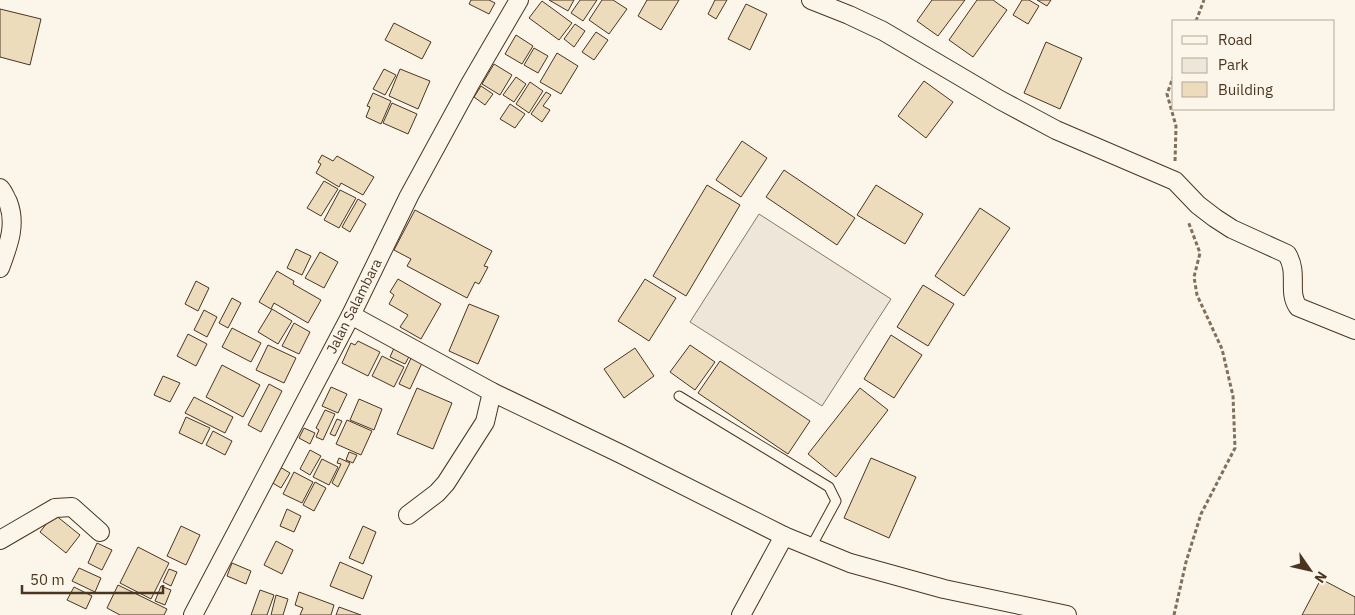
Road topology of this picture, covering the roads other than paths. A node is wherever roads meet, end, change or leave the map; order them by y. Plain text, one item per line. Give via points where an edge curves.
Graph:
1 (519, 0) edge
2 (811, 0) edge
3 (0, 188) edge
4 (0, 268) edge
5 (350, 315) junction
6 (1355, 330) edge
7 (492, 392) junction
8 (679, 396) dead end
9 (408, 515) dead end
10 (100, 532) dead end
11 (784, 536) junction
12 (0, 540) edge
13 (811, 547) junction
14 (193, 615) edge
15 (741, 615) edge
16 (1067, 615) edge

1 - 5 street, Jalan Salambara via 409,196
2 - 6 street via 883,31 1056,130 1174,181 1198,205 1232,229 1287,254 1294,268 1293,295 1298,307
3 - 4 street via 10,206 13,224
5 - 7 street
5 - 14 street, Jalan Salambara
7 - 9 street via 485,422 446,483
7 - 11 street
8 - 13 lane via 829,487 836,500
10 - 12 street via 72,507 55,508
11 - 13 street
11 - 15 street
13 - 16 street via 850,563 944,588

